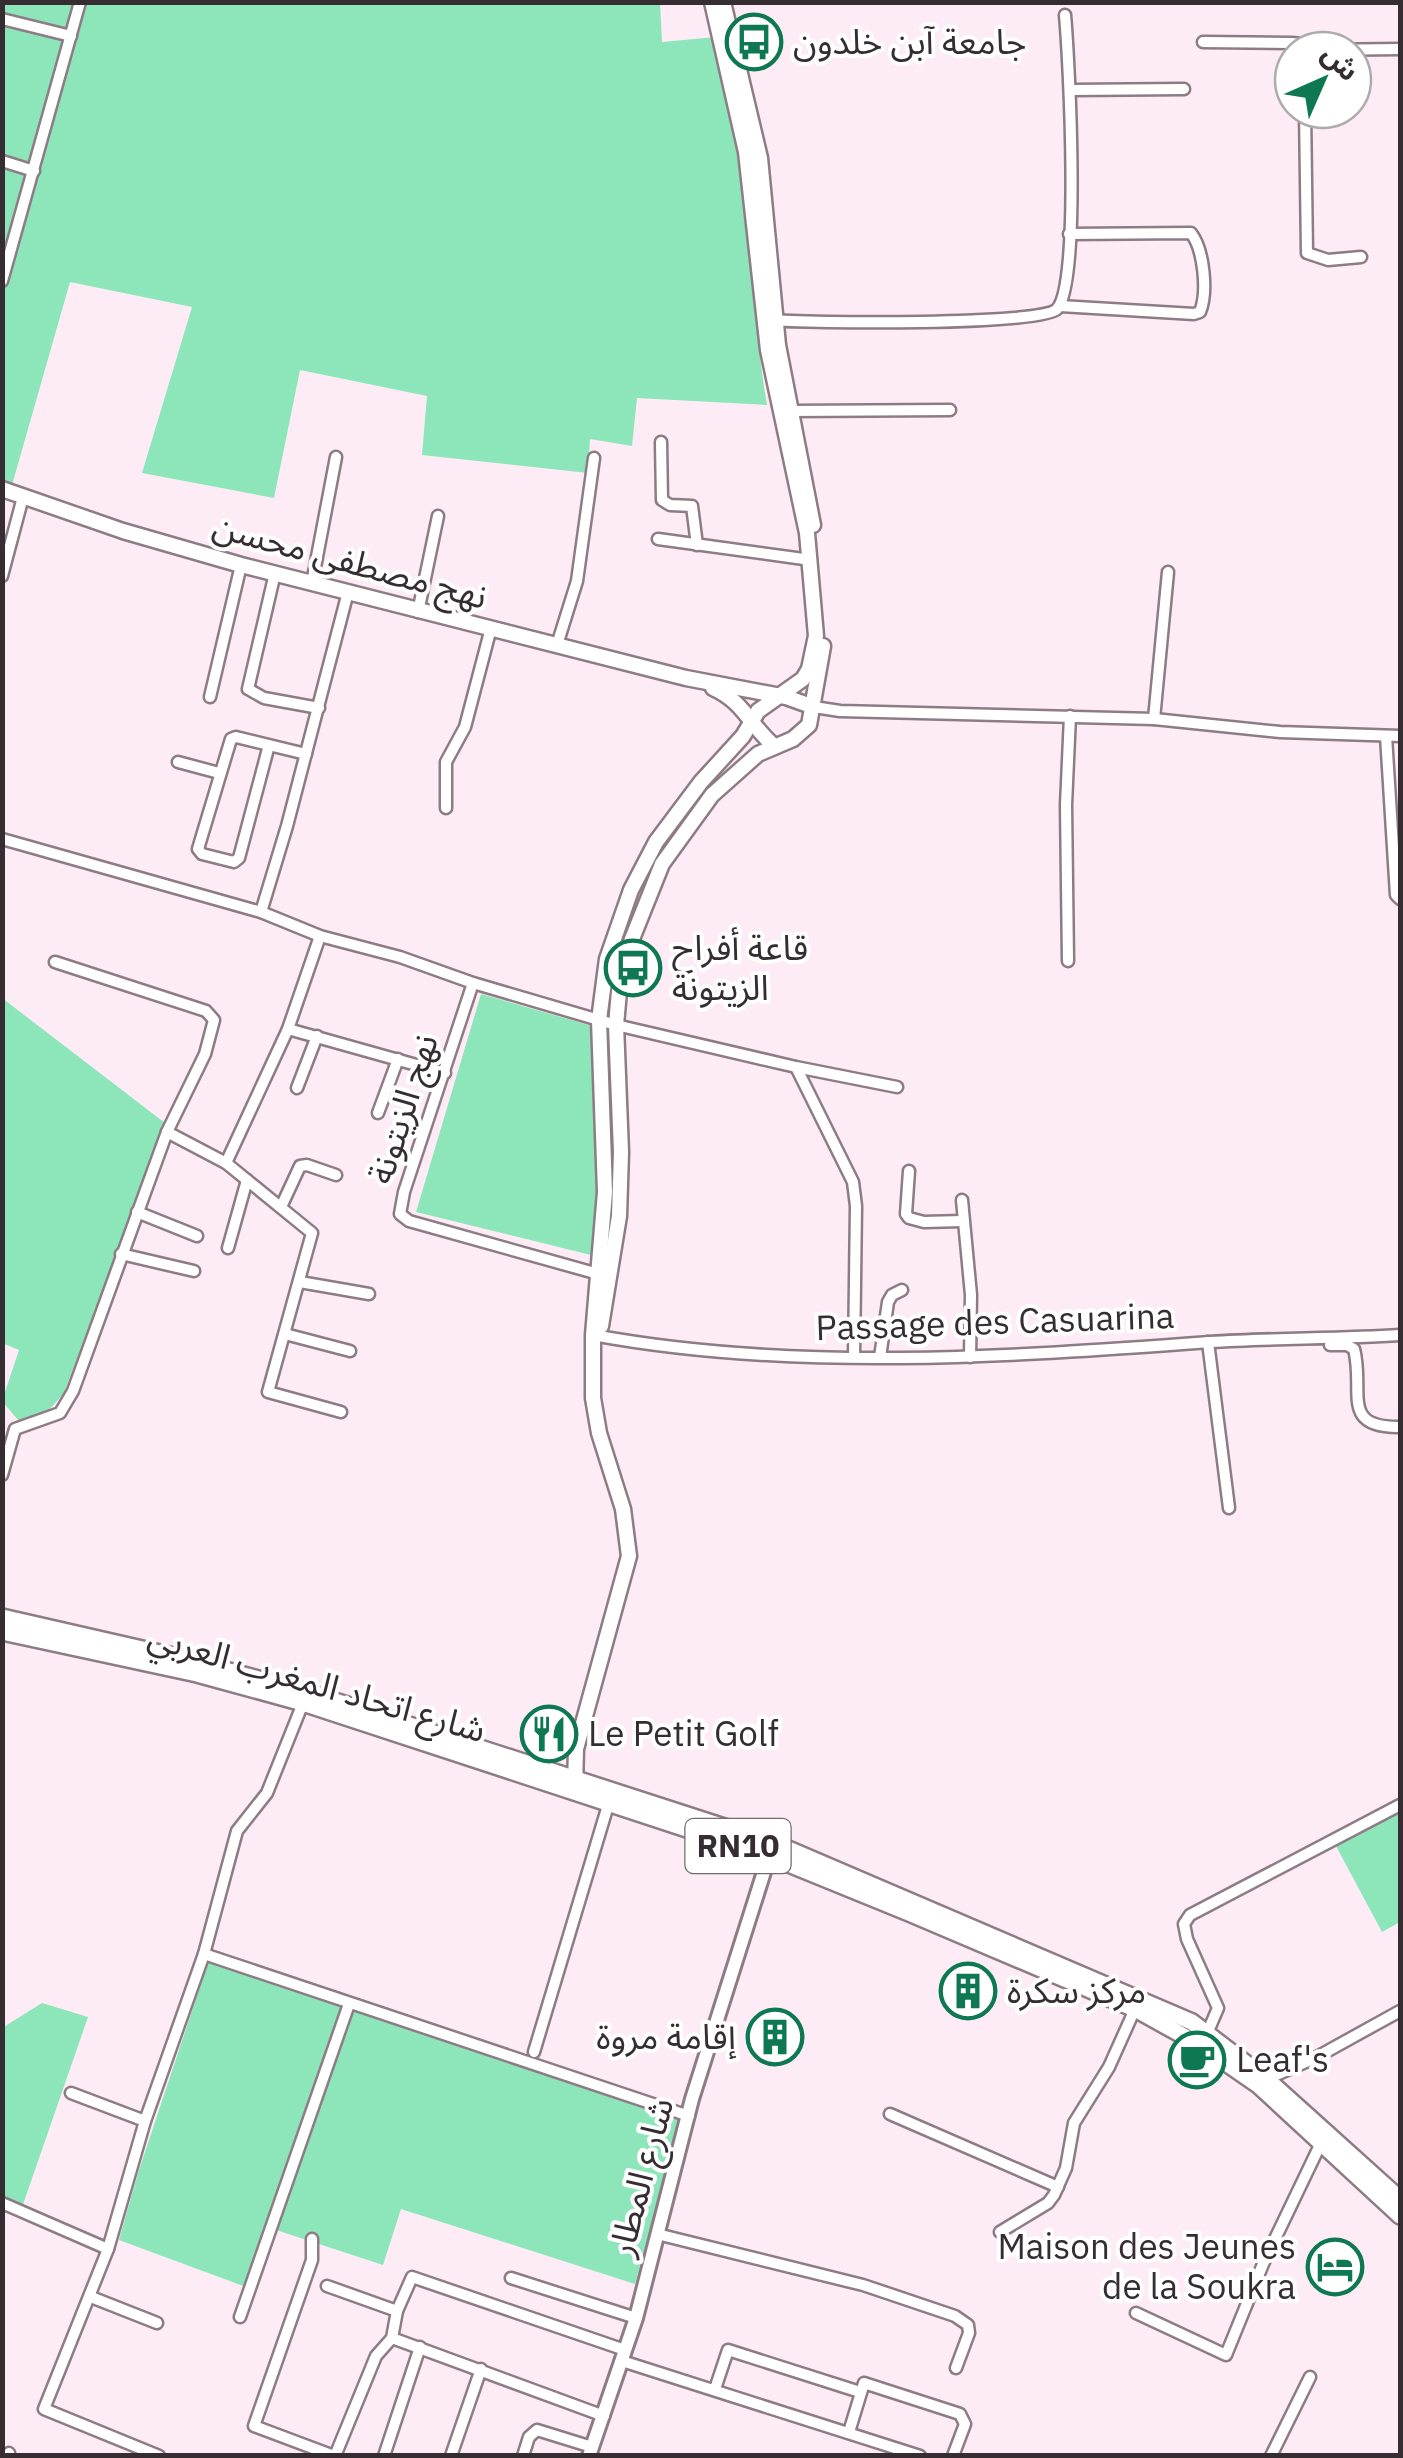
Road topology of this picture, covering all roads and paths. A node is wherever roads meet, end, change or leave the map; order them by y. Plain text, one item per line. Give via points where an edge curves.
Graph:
1 (80, 2) edge
2 (712, 2) edge
3 (723, 2) edge
4 (1065, 15) dead end
5 (2, 19) edge
6 (71, 36) junction
7 (1203, 42) dead end
8 (1273, 43) edge
9 (1373, 49) edge
10 (1400, 49) edge
11 (1184, 89) dead end
12 (1072, 90) junction
13 (1305, 130) edge
14 (2, 161) edge
15 (34, 171) junction
16 (1069, 234) junction
17 (1361, 258) dead end
18 (2, 281) edge
19 (1060, 306) junction
20 (770, 320) junction
21 (950, 410) dead end
22 (789, 411) junction
23 (662, 442) dead end
24 (336, 457) dead end
25 (594, 458) dead end
26 (2, 489) edge
27 (23, 497) junction
28 (438, 516) dead end
29 (658, 539) dead end
30 (697, 544) junction
31 (811, 560) junction
32 (242, 565) junction
33 (1168, 572) dead end
34 (276, 573) junction
35 (2, 576) edge
36 (312, 583) junction
37 (348, 592) junction
38 (418, 612) junction
39 (491, 628) junction
40 (557, 644) junction
41 (686, 678) junction
42 (780, 696) junction
43 (210, 697) dead end
44 (814, 707) junction
45 (318, 708) junction
46 (1070, 716) junction
47 (1154, 719) junction
48 (752, 720) junction
49 (1386, 736) junction
50 (1400, 736) edge
51 (269, 745) junction
52 (773, 745) junction
53 (306, 754) junction
54 (178, 762) dead end
55 (219, 773) junction
56 (446, 808) dead end
57 (2, 839) edge
58 (1400, 899) edge
59 (261, 912) junction
60 (320, 936) junction
61 (1068, 961) dead end
62 (56, 962) dead end
63 (473, 983) junction
64 (599, 1020) junction
65 (616, 1025) junction
66 (288, 1029) junction
67 (317, 1036) junction
68 (398, 1059) junction
69 (796, 1067) junction
70 (445, 1073) junction
71 (897, 1087) dead end
72 (298, 1088) dead end
73 (378, 1113) dead end
74 (166, 1132) junction
75 (226, 1162) junction
76 (908, 1171) dead end
77 (336, 1175) dead end
78 (248, 1180) junction
79 (962, 1200) dead end
80 (281, 1206) junction
81 (137, 1212) junction
82 (962, 1221) junction
83 (197, 1236) dead end
84 (228, 1248) dead end
85 (121, 1254) junction
86 (194, 1271) dead end
87 (605, 1276) junction
88 (300, 1282) junction
89 (902, 1290) dead end
90 (369, 1294) dead end
91 (285, 1334) junction
92 (1400, 1335) edge
93 (595, 1341) junction
94 (1208, 1345) junction
95 (350, 1352) dead end
96 (970, 1356) junction
97 (854, 1357) junction
98 (880, 1357) junction
99 (342, 1412) dead end
100 (1400, 1427) edge
101 (2, 1475) edge
102 (1229, 1508) dead end
103 (2, 1617) edge
104 (2, 1632) edge
105 (303, 1703) junction
106 (576, 1749) junction
107 (554, 1779) junction
108 (576, 1786) junction
109 (609, 1802) junction
110 (1400, 1806) edge
111 (769, 1856) junction
112 (204, 1954) junction
113 (349, 2004) junction
114 (1135, 2009) junction
115 (1400, 2011) edge
116 (1204, 2040) junction
117 (534, 2052) dead end
118 (1267, 2079) junction
119 (71, 2093) dead end
120 (890, 2114) dead end
121 (689, 2116) junction
122 (145, 2121) junction
123 (1320, 2144) junction
124 (1058, 2187) junction
125 (1400, 2199) edge
126 (2, 2202) edge
127 (1400, 2216) edge
128 (1000, 2232) dead end
129 (657, 2234) junction
130 (312, 2239) dead end
131 (108, 2249) junction
132 (511, 2278) dead end
133 (326, 2286) dead end
134 (91, 2297) junction
135 (397, 2311) junction
136 (1136, 2314) dead end
137 (240, 2317) dead end
138 (636, 2318) junction
139 (157, 2323) dead end
140 (392, 2338) junction
141 (420, 2347) junction
142 (624, 2355) junction
143 (481, 2368) junction
144 (956, 2368) dead end
145 (1310, 2377) dead end
146 (715, 2389) junction
147 (860, 2392) junction
148 (604, 2416) junction
149 (849, 2432) junction
150 (590, 2451) edge
151 (159, 2456) edge
152 (334, 2456) edge
153 (384, 2456) edge
154 (451, 2456) edge
155 (522, 2456) edge
156 (920, 2456) edge
157 (953, 2456) edge
158 (1271, 2456) edge

1 - 6 street
2 - 20 main road via 746,152
3 - 20 main road via 760,158
4 - 12 street
5 - 6 street
6 - 15 street
7 - 8 street
9 - 10 street
11 - 12 street
12 - 16 street
13 - 17 street via 1307,253 1328,260
14 - 15 street
15 - 18 street
16 - 19 street
16 - 19 street via 1191,233 1199,245 1204,302 1194,314
19 - 20 street via 1048,316 976,320
20 - 22 main road
20 - 31 main road via 776,397
21 - 22 street
22 - 44 main road via 820,565 824,637
23 - 30 street via 662,500 692,506
24 - 36 street
25 - 40 street via 577,581
26 - 27 main road, نهج مصطفى محسن
27 - 32 main road, نهج مصطفى محسن
27 - 35 street
28 - 38 street
29 - 30 street
30 - 31 street
31 - 42 main road via 812,659 803,679
32 - 34 main road, نهج مصطفى محسن
32 - 43 street
33 - 47 street
34 - 36 main road, نهج مصطفى محسن
34 - 45 street via 248,690
36 - 37 main road, نهج مصطفى محسن
37 - 38 main road, نهج مصطفى محسن
37 - 45 street
38 - 39 main road, نهج مصطفى محسن
39 - 40 main road, نهج مصطفى محسن
39 - 56 street via 466,728 446,762
40 - 41 main road, نهج مصطفى محسن
41 - 42 main road, نهج مصطفى محسن
41 - 48 main road, نهج مصطفى محسن via 729,696
42 - 44 main road, نهج مصطفى محسن
42 - 48 main road
44 - 46 street
44 - 52 main road via 803,731
45 - 53 street
46 - 47 street
46 - 61 street
47 - 49 street
48 - 52 main road
48 - 64 main road via 647,858 607,959
49 - 50 street
49 - 58 street
51 - 53 street
51 - 55 street via 231,738
51 - 55 street via 234,862 198,848
52 - 65 main road via 712,795 662,864 620,980
53 - 59 street
54 - 55 street
57 - 59 street
59 - 60 street
60 - 63 street
60 - 66 street
62 - 74 street via 213,1016 206,1054
63 - 64 street
63 - 70 street, نهج الزيتونة
64 - 65 street
64 - 87 main road
65 - 69 street
65 - 87 main road via 621,1196
66 - 67 street
66 - 75 street
67 - 68 street
67 - 72 street
68 - 70 street
68 - 73 street
69 - 71 street
69 - 97 street via 854,1182
70 - 87 street, نهج الزيتونة via 404,1192 403,1218
74 - 75 street
74 - 81 street
75 - 78 street
76 - 82 street via 908,1218
77 - 80 street via 300,1166
78 - 80 street
78 - 84 street
79 - 82 street
80 - 88 street via 312,1234
81 - 83 street
81 - 85 street
82 - 96 street
85 - 86 street
85 - 101 street via 68,1402 50,1419 16,1429
87 - 93 main road
88 - 90 street
88 - 91 street
89 - 98 street via 888,1302
91 - 95 street
91 - 99 street via 268,1392
92 - 94 street, Passage des Casuarina
93 - 97 street, Passage des Casuarina
93 - 106 main road via 595,1416 624,1509 629,1556
94 - 96 street, Passage des Casuarina
94 - 100 street via 1347,1345 1356,1353 1360,1415 1374,1426
94 - 102 street
96 - 98 street, Passage des Casuarina
97 - 98 street, Passage des Casuarina
103 - 107 main road, شارع اتحاد المغرب العربي / RN10 via 308,1692
104 - 105 main road, شارع اتحاد المغرب العربي / RN10
105 - 107 main road, شارع اتحاد المغرب العربي / RN10
105 - 112 street via 267,1793 237,1831
106 - 107 main road
106 - 108 main road
107 - 108 main road, شارع اتحاد المغرب العربي / RN10
108 - 109 main road, شارع اتحاد المغرب العربي / RN10
108 - 116 main road, شارع اتحاد المغرب العربي / RN10 via 774,1843 1165,2008
109 - 111 main road, شارع اتحاد المغرب العربي / RN10
109 - 117 street
110 - 116 street via 1190,1915 1187,1940 1218,2008
111 - 114 main road, شارع اتحاد المغرب العربي / RN10
111 - 121 street, شارع المطار
112 - 113 street
112 - 122 street
113 - 121 street
113 - 137 street
114 - 116 main road, شارع اتحاد المغرب العربي / RN10
114 - 124 street via 1074,2123
115 - 118 street
116 - 118 main road, شارع اتحاد المغرب العربي / RN10
116 - 123 main road, شارع اتحاد المغرب العربي / RN10
118 - 125 main road, شارع اتحاد المغرب العربي / RN10
119 - 122 street
120 - 124 street
121 - 129 street, شارع المطار
122 - 131 street
123 - 127 main road, شارع اتحاد المغرب العربي / RN10
123 - 136 street via 1226,2355
124 - 128 street via 1048,2203
126 - 131 street
129 - 138 street, شارع المطار
129 - 144 street via 863,2285 955,2316 969,2333
130 - 152 street via 312,2260 254,2426
131 - 134 street
132 - 138 street
133 - 135 street
134 - 139 street
134 - 151 street via 44,2409
135 - 140 street
135 - 142 street via 416,2276
138 - 142 street, شارع المطار
140 - 141 street
140 - 152 street via 376,2356
141 - 143 street
141 - 153 street
142 - 146 street
142 - 148 street, شارع المطار
143 - 148 street
143 - 154 street
145 - 158 street
146 - 147 street via 728,2350
146 - 149 street
147 - 149 street
147 - 157 street via 864,2383 960,2414 965,2424
148 - 150 street, شارع المطار
149 - 156 street
150 - 155 street via 537,2430

